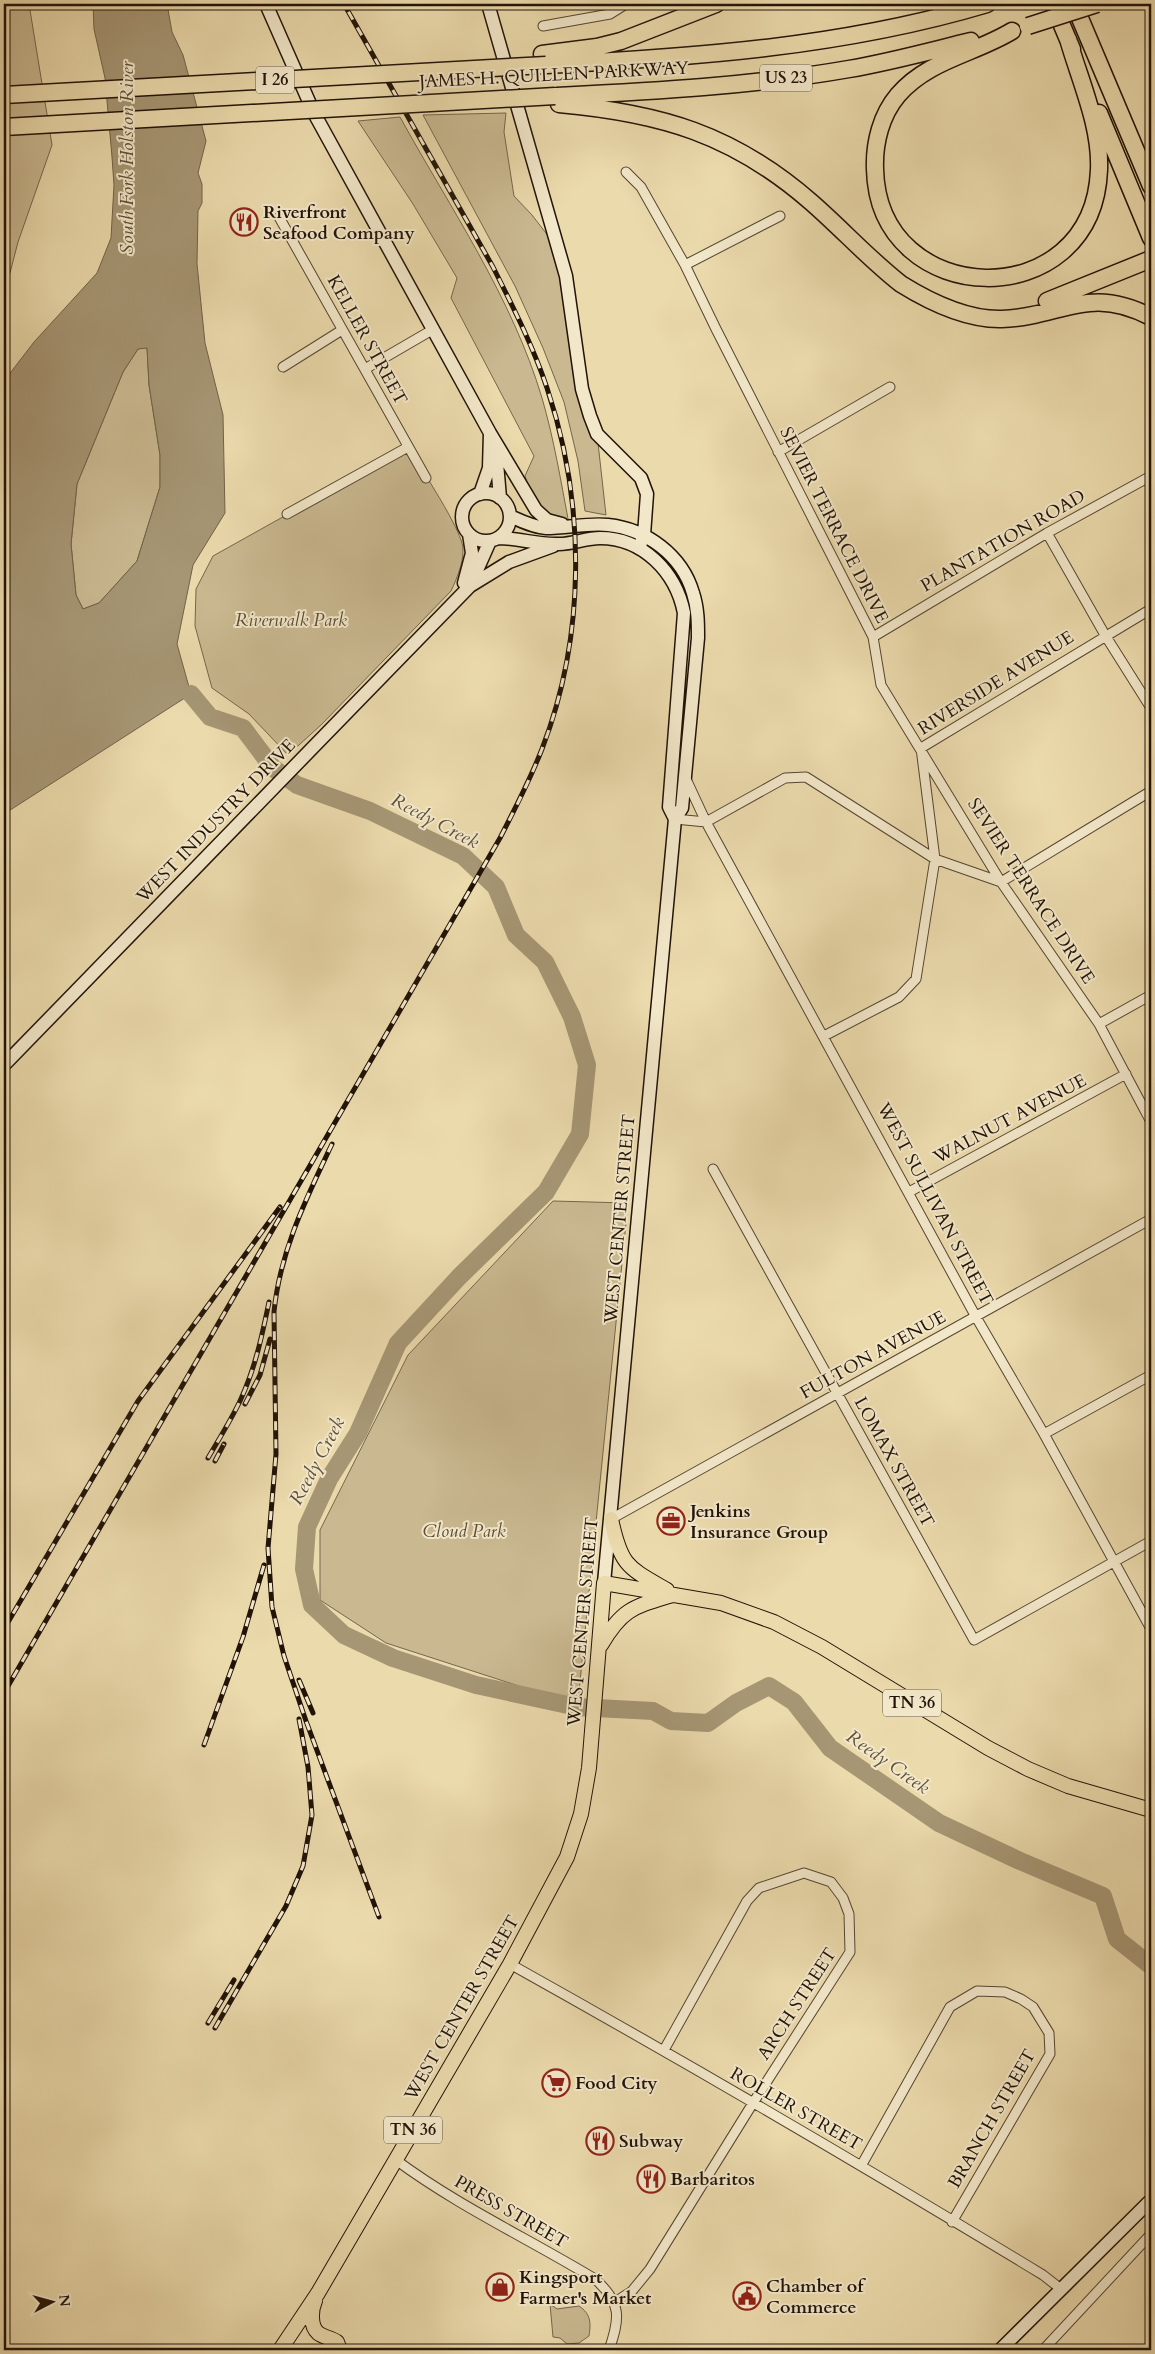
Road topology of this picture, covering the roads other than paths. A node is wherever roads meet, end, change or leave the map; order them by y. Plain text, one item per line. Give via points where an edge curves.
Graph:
1 (266, 4) edge
2 (488, 4) edge
3 (626, 4) edge
4 (716, 4) edge
5 (987, 4) edge
6 (1053, 4) edge
7 (1097, 4) edge
8 (1077, 9) edge
9 (543, 26) dead end
10 (1012, 31) junction
11 (1068, 39) junction
12 (544, 60) junction
13 (4, 95) edge
14 (507, 98) joint
15 (557, 100) junction
16 (4, 127) edge
17 (626, 172) dead end
18 (1151, 186) edge
19 (780, 216) dead end
20 (279, 217) dead end
21 (1151, 238) edge
22 (1151, 259) edge
23 (685, 265) junction
24 (971, 314) junction
25 (1151, 317) edge
26 (342, 330) junction
27 (432, 330) junction
28 (283, 367) dead end
29 (365, 369) junction
30 (890, 387) dead end
31 (492, 437) junction
32 (408, 447) junction
33 (778, 452) junction
34 (1151, 476) edge
35 (426, 478) dead end
36 (480, 494) junction
37 (500, 498) junction
38 (287, 514) dead end
39 (510, 516) junction
40 (566, 526) junction
41 (1047, 533) junction
42 (469, 534) junction
43 (644, 535) junction
44 (494, 539) junction
45 (557, 545) junction
46 (639, 548) junction
47 (470, 586) junction
48 (454, 603) junction
49 (1151, 609) edge
50 (1105, 635) junction
51 (873, 636) junction
52 (1151, 708) edge
53 (921, 748) junction
54 (685, 776) junction
55 (1151, 791) edge
56 (675, 820) junction
57 (706, 822) junction
58 (935, 859) junction
59 (1001, 882) junction
60 (1151, 995) edge
61 (1099, 1024) junction
62 (824, 1036) junction
63 (4, 1065) edge
64 (1126, 1074) junction
65 (1151, 1122) edge
66 (713, 1169) dead end
67 (909, 1192) junction
68 (1151, 1219) edge
69 (976, 1317) junction
70 (1151, 1375) edge
71 (838, 1392) junction
72 (1044, 1434) junction
73 (611, 1519) junction
74 (1151, 1541) edge
75 (1113, 1562) junction
76 (604, 1584) junction
77 (675, 1594) junction
78 (1151, 1629) edge
79 (598, 1650) junction
80 (1151, 1810) edge
81 (510, 1964) junction
82 (664, 2050) junction
83 (753, 2103) junction
84 (396, 2160) junction
85 (861, 2166) junction
86 (1151, 2200) edge
87 (952, 2222) junction
88 (1151, 2234) edge
89 (1061, 2289) junction
90 (318, 2293) junction
91 (615, 2302) junction
92 (280, 2350) edge
93 (340, 2350) edge
94 (609, 2350) edge
95 (1000, 2350) edge
96 (1043, 2350) edge

1 - 27 main road via 314,113
2 - 43 main road via 566,276 584,398 598,434 642,478 647,494
3 - 9 street via 610,14
4 - 12 highway via 620,41
5 - 12 highway, JAMES H. QUILLEN PARKWAY / I 26 via 893,28 757,51
6 - 11 highway
7 - 10 highway, JAMES H. QUILLEN PARKWAY / US 23, bridge
8 - 18 highway
10 - 11 highway via 941,62 906,86 887,112 876,143 878,194 900,238 940,269 976,279 1012,277 1044,264 1079,233 1093,203 1099,171 1098,142
10 - 15 highway, JAMES H. QUILLEN PARKWAY / US 23 via 849,69 790,78
11 - 21 highway
12 - 13 highway, JAMES H. QUILLEN PARKWAY / I 26, bridge via 459,70
14 - 15 highway, JAMES H. QUILLEN PARKWAY / US 23, bridge
14 - 16 highway, JAMES H. QUILLEN PARKWAY / I 26, bridge
15 - 24 highway via 658,119 721,141 787,182 901,284 937,303
17 - 23 street, SEVIER TERRACE DRIVE via 641,186
19 - 23 street
20 - 26 street, KELLER STREET
22 - 24 highway via 1030,307
23 - 33 street, SEVIER TERRACE DRIVE
24 - 25 highway via 999,319 1016,318 1092,302 1120,305
26 - 28 street
26 - 29 street, KELLER STREET
27 - 29 street
27 - 31 main road
29 - 32 street, KELLER STREET
30 - 33 street
31 - 36 main road via 489,468
31 - 37 main road
31 - 40 main road via 536,510 547,520
32 - 35 street, KELLER STREET
32 - 38 street
33 - 51 street, SEVIER TERRACE DRIVE
34 - 41 street, PLANTATION ROAD
36 - 37 main road via 490,493
36 - 42 main road via 470,499 462,514
37 - 39 main road via 508,507
39 - 40 main road, WEST CENTER STREET via 534,526
39 - 44 main road via 505,532
40 - 43 main road, WEST CENTER STREET via 607,525
41 - 50 street
41 - 51 street, PLANTATION ROAD
42 - 44 main road via 481,541
42 - 48 main road, WEST INDUSTRY DRIVE via 472,553
43 - 46 main road
43 - 54 main road, WEST CENTER STREET via 663,548 683,570 698,613
44 - 45 main road, WEST CENTER STREET
44 - 47 main road, WEST INDUSTRY DRIVE
45 - 46 main road, WEST CENTER STREET via 601,538
45 - 47 main road via 509,562
46 - 56 main road, WEST CENTER STREET via 668,573 679,593 684,612 669,807
47 - 48 main road, WEST INDUSTRY DRIVE
48 - 63 main road, WEST INDUSTRY DRIVE
49 - 50 street, RIVERSIDE AVENUE
50 - 52 street
50 - 53 street, RIVERSIDE AVENUE
51 - 53 street, SEVIER TERRACE DRIVE via 882,685
53 - 58 street, RIVERSIDE AVENUE
53 - 59 street, SEVIER TERRACE DRIVE
54 - 56 main road, WEST CENTER STREET via 682,808
54 - 57 street, WEST SULLIVAN STREET
55 - 59 street
56 - 57 street
56 - 73 main road, WEST CENTER STREET
57 - 58 street via 785,778 806,777
57 - 62 street, WEST SULLIVAN STREET
58 - 59 street
58 - 62 street, RIVERSIDE AVENUE via 916,979 898,997
59 - 61 street, SEVIER TERRACE DRIVE
60 - 61 street
61 - 64 street, SEVIER TERRACE DRIVE
62 - 67 street, WEST SULLIVAN STREET
64 - 65 street, SEVIER TERRACE DRIVE
64 - 67 street, WALNUT AVENUE
66 - 71 street, LOMAX STREET
67 - 69 street, WEST SULLIVAN STREET
68 - 69 street, FULTON AVENUE
69 - 71 street, FULTON AVENUE
69 - 72 street, WEST SULLIVAN STREET
70 - 72 street
71 - 73 street, FULTON AVENUE
71 - 75 street, LOMAX STREET via 974,1640
72 - 75 street, WEST SULLIVAN STREET
73 - 76 main road, WEST CENTER STREET
73 - 77 main road via 617,1546 630,1568
74 - 75 street
75 - 78 street, WEST SULLIVAN STREET
76 - 77 main road, TN 36
76 - 79 main road, WEST CENTER STREET / TN 36
77 - 79 main road via 630,1609 612,1626
77 - 80 main road, TN 36 via 721,1603 774,1622 1028,1769 1068,1786
79 - 81 main road, WEST CENTER STREET / TN 36 via 589,1768 581,1814 567,1857
81 - 82 street, ROLLER STREET
81 - 84 main road, WEST CENTER STREET / TN 36
82 - 83 street, ROLLER STREET
82 - 83 street, ARCH STREET via 747,1901 759,1888 804,1873 831,1882 843,1898 849,1914 850,1952
83 - 85 street, ROLLER STREET
83 - 91 street, ARCH STREET via 641,2283
84 - 90 main road, WEST CENTER STREET / TN 36
84 - 91 street, PRESS STREET via 414,2174 595,2279 609,2291
85 - 87 street, ROLLER STREET
85 - 87 street, BRANCH STREET via 950,2007 977,1990 1005,1992 1021,1999 1033,2008 1049,2034 1050,2054
86 - 89 main road
87 - 89 street, ROLLER STREET via 1043,2275
88 - 96 street
89 - 95 main road
90 - 92 main road, WEST CENTER STREET / TN 36
90 - 93 main road via 312,2307 313,2322 320,2334 337,2342
91 - 94 street via 618,2320

